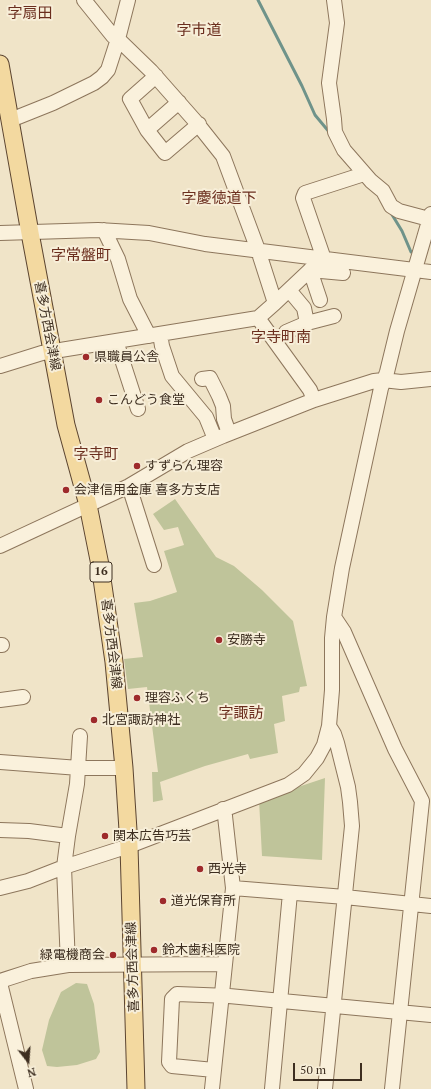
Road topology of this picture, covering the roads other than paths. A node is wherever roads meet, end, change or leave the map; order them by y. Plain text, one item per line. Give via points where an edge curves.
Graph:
1 (84, 0) edge
2 (128, 0) edge
3 (334, 0) edge
4 (118, 39) junction
5 (0, 64) edge
6 (156, 76) junction
7 (179, 102) junction
8 (10, 118) junction
9 (198, 124) junction
10 (147, 130) junction
11 (364, 174) junction
12 (430, 216) edge
13 (104, 230) junction
14 (0, 233) edge
15 (30, 233) junction
16 (258, 250) junction
17 (324, 259) junction
18 (310, 270) junction
19 (415, 270) junction
20 (431, 272) edge
21 (342, 273) dead end
22 (289, 290) junction
23 (320, 300) dead end
24 (275, 303) junction
25 (334, 316) dead end
26 (258, 318) junction
27 (308, 323) junction
28 (286, 332) dead end
29 (155, 335) junction
30 (116, 341) junction
31 (52, 352) junction
32 (0, 366) edge
33 (202, 379) dead end
34 (431, 379) edge
35 (383, 380) junction
36 (314, 400) junction
37 (138, 410) dead end
38 (229, 433) junction
39 (215, 439) junction
40 (129, 486) junction
41 (88, 505) junction
42 (0, 546) edge
43 (154, 565) dead end
44 (334, 617) junction
45 (23, 697) dead end
46 (0, 700) edge
47 (329, 726) junction
48 (80, 736) dead end
49 (0, 762) edge
50 (79, 768) junction
51 (124, 768) junction
52 (426, 799) edge
53 (223, 809) junction
54 (0, 830) edge
55 (68, 836) junction
56 (129, 846) junction
57 (64, 867) junction
58 (0, 888) edge
59 (233, 888) junction
60 (290, 893) junction
61 (344, 897) junction
62 (411, 904) junction
63 (431, 906) edge
64 (225, 964) junction
65 (68, 965) junction
66 (133, 966) junction
67 (0, 982) edge
68 (222, 996) junction
69 (280, 1000) junction
70 (333, 1006) junction
71 (400, 1013) junction
72 (431, 1015) edge
73 (214, 1070) junction
74 (26, 1089) edge
75 (136, 1089) edge
76 (212, 1089) edge
77 (272, 1089) edge
78 (325, 1089) edge
79 (392, 1089) edge

1 - 4 street
2 - 4 street
3 - 11 street via 337,23 329,83 335,132 344,150
4 - 6 street
4 - 8 street via 108,70 94,83 53,103
5 - 8 main road, 喜多方西会津線 / 16
6 - 7 street
6 - 10 street via 130,99
7 - 9 street
7 - 10 street
8 - 15 main road, 喜多方西会津線 / 16
9 - 10 street via 165,153
9 - 16 street via 225,160
11 - 12 street via 383,191 395,209
11 - 17 street via 305,193 303,198
12 - 19 street
13 - 15 street
13 - 16 street via 149,233 205,244
13 - 29 street via 118,259 130,299
14 - 15 street
15 - 31 main road, 喜多方西会津線 / 16
16 - 17 street
16 - 24 street
17 - 19 street
18 - 21 street
18 - 22 street
18 - 23 street
19 - 20 street
19 - 35 street
22 - 24 street
22 - 27 street via 304,308
24 - 26 street
25 - 27 street
26 - 29 street
26 - 36 street via 310,390
27 - 28 street
29 - 30 street
29 - 39 street via 162,346 172,376 206,417
30 - 31 street
30 - 37 street
31 - 32 street
31 - 41 main road, 喜多方西会津線 / 16 via 66,425
33 - 38 street via 210,378 219,396
34 - 35 street via 401,382
35 - 36 street
35 - 44 street
36 - 38 street
38 - 39 street
39 - 40 street via 188,451
40 - 41 street
40 - 43 street
41 - 42 street
41 - 51 main road, 喜多方西会津線 / 16 via 100,565 114,662
44 - 47 street
44 - 52 street via 344,632 395,749
45 - 46 street
47 - 53 street via 324,745 304,774 288,785
47 - 61 street via 337,743 350,802 352,826
48 - 50 street
49 - 50 street
50 - 51 street
50 - 55 street
51 - 56 main road, 喜多方西会津線 / 16
52 - 62 street
53 - 56 street
53 - 59 street
54 - 55 street
55 - 57 street
56 - 57 street
56 - 66 main road, 喜多方西会津線 / 16
57 - 58 street via 28,881
57 - 65 street
59 - 60 street
59 - 64 street
60 - 61 street
60 - 69 street
61 - 62 street
61 - 70 street
62 - 63 street
62 - 71 street
64 - 66 street
64 - 68 street
65 - 66 street
65 - 67 street via 30,971
66 - 75 main road, 喜多方西会津線 / 16
67 - 74 street
68 - 69 street
68 - 73 street
68 - 73 street via 177,994 172,999 169,1062 172,1066
69 - 70 street
69 - 77 street
70 - 71 street
70 - 78 street
71 - 72 street
71 - 79 street
73 - 76 street

